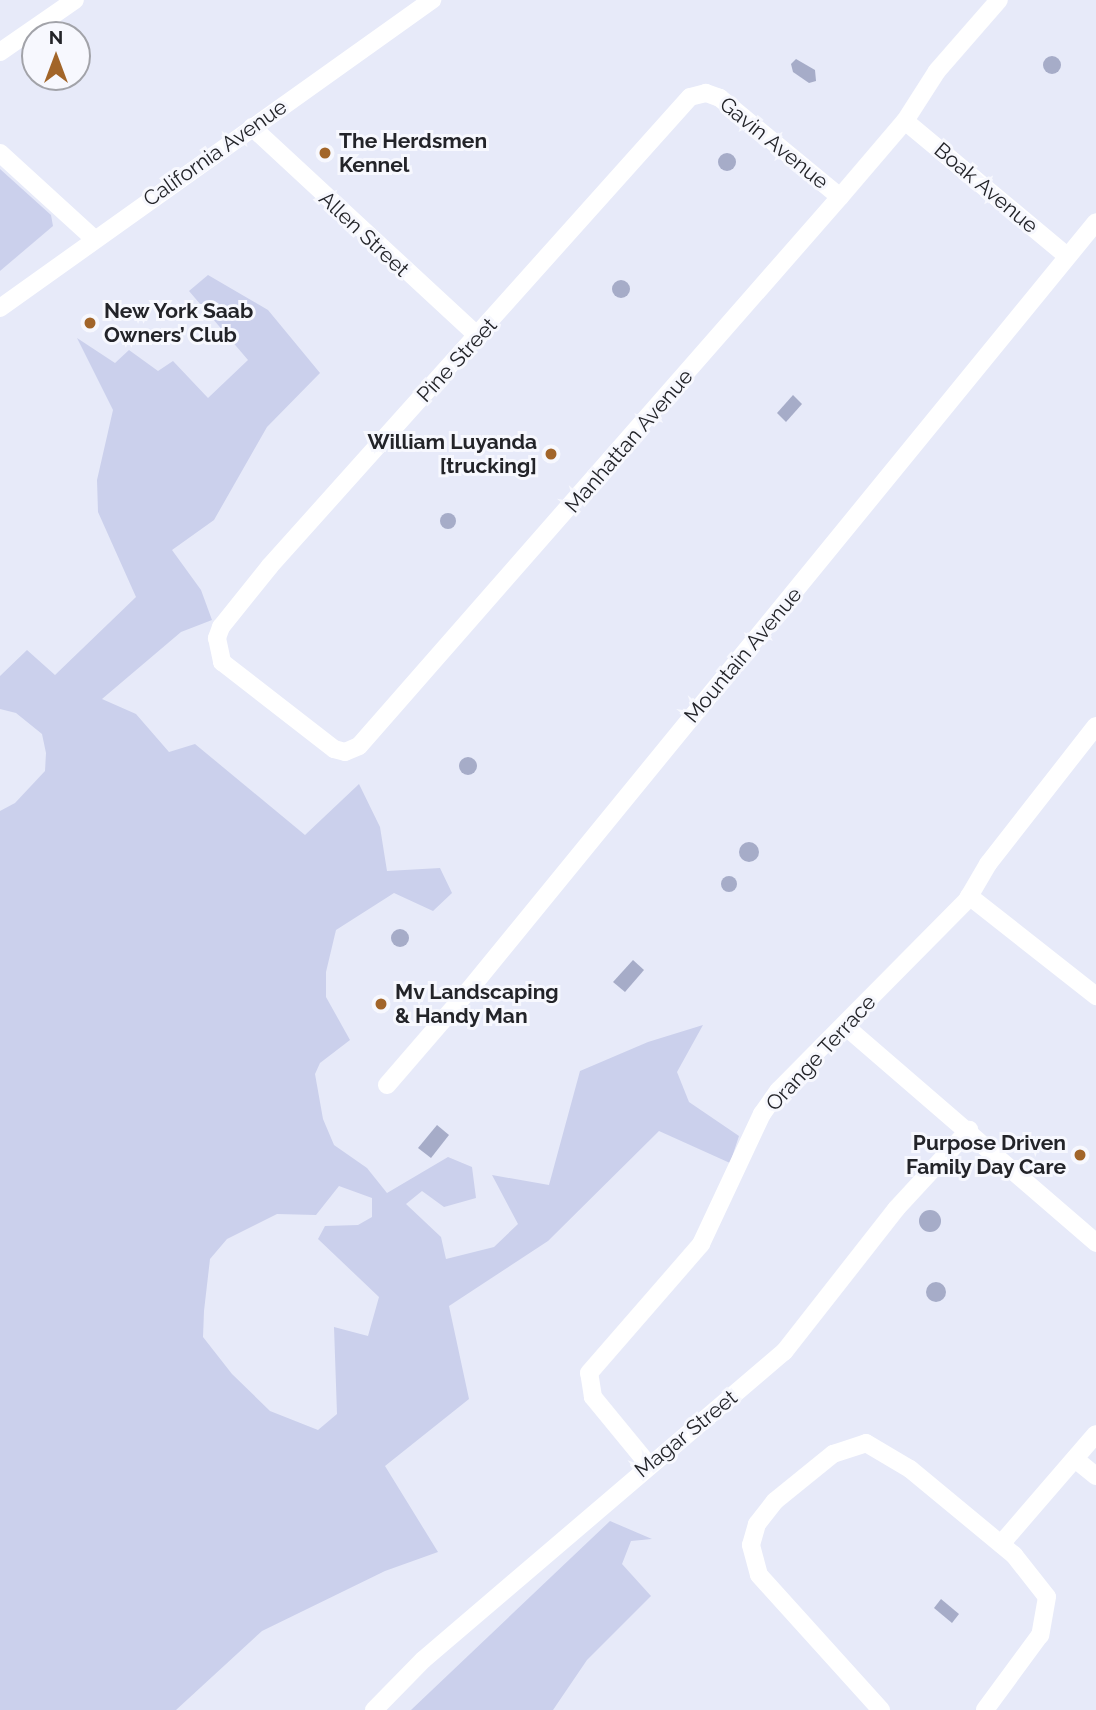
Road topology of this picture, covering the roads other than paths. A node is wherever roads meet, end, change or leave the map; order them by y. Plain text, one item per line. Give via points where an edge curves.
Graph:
1 (75, 0) edge
2 (432, 0) edge
3 (999, 0) edge
4 (0, 52) edge
5 (706, 93) joint
6 (905, 121) junction
7 (252, 127) junction
8 (0, 153) edge
9 (840, 197) junction
10 (1096, 222) edge
11 (93, 238) junction
12 (1068, 256) junction
13 (0, 308) edge
14 (479, 337) junction
15 (217, 638) joint
16 (1096, 726) edge
17 (969, 896) junction
18 (1096, 996) edge
19 (845, 1026) junction
20 (387, 1085) dead end
21 (969, 1130) junction
22 (1096, 1243) edge
23 (1096, 1434) edge
24 (1075, 1460) junction
25 (648, 1464) junction
26 (1096, 1476) edge
27 (1001, 1544) junction
28 (374, 1710) edge
29 (881, 1710) edge
30 (985, 1710) edge

1 - 4 street
2 - 7 street, California Avenue
3 - 6 street, Manhattan Avenue via 937,71
5 - 9 street, Gavin Avenue via 720,98 762,130
5 - 14 street, Pine Street via 690,97 633,158
6 - 9 street, Manhattan Avenue
6 - 12 street, Boak Avenue
7 - 11 street, California Avenue
7 - 14 street, Allen Street
8 - 11 street
9 - 15 street, Manhattan Avenue via 365,741 345,752 311,734 222,662
10 - 12 street, Mountain Avenue
11 - 13 street, California Avenue
12 - 20 street, Mountain Avenue
14 - 15 street, Pine Street via 270,566 221,626
16 - 17 street, Orange Terrace via 988,864
17 - 18 street
17 - 19 street, Orange Terrace
19 - 21 street
19 - 25 street, Orange Terrace via 779,1090 762,1114 701,1244 589,1373 593,1397
21 - 22 street
21 - 25 street, Magar Street via 896,1209 784,1352
23 - 24 street
24 - 26 street
24 - 27 street
25 - 28 street, Magar Street via 423,1660
27 - 29 street via 902,1463 866,1443 833,1454 764,1512 751,1545 760,1575
27 - 30 street via 1047,1597 1045,1625

